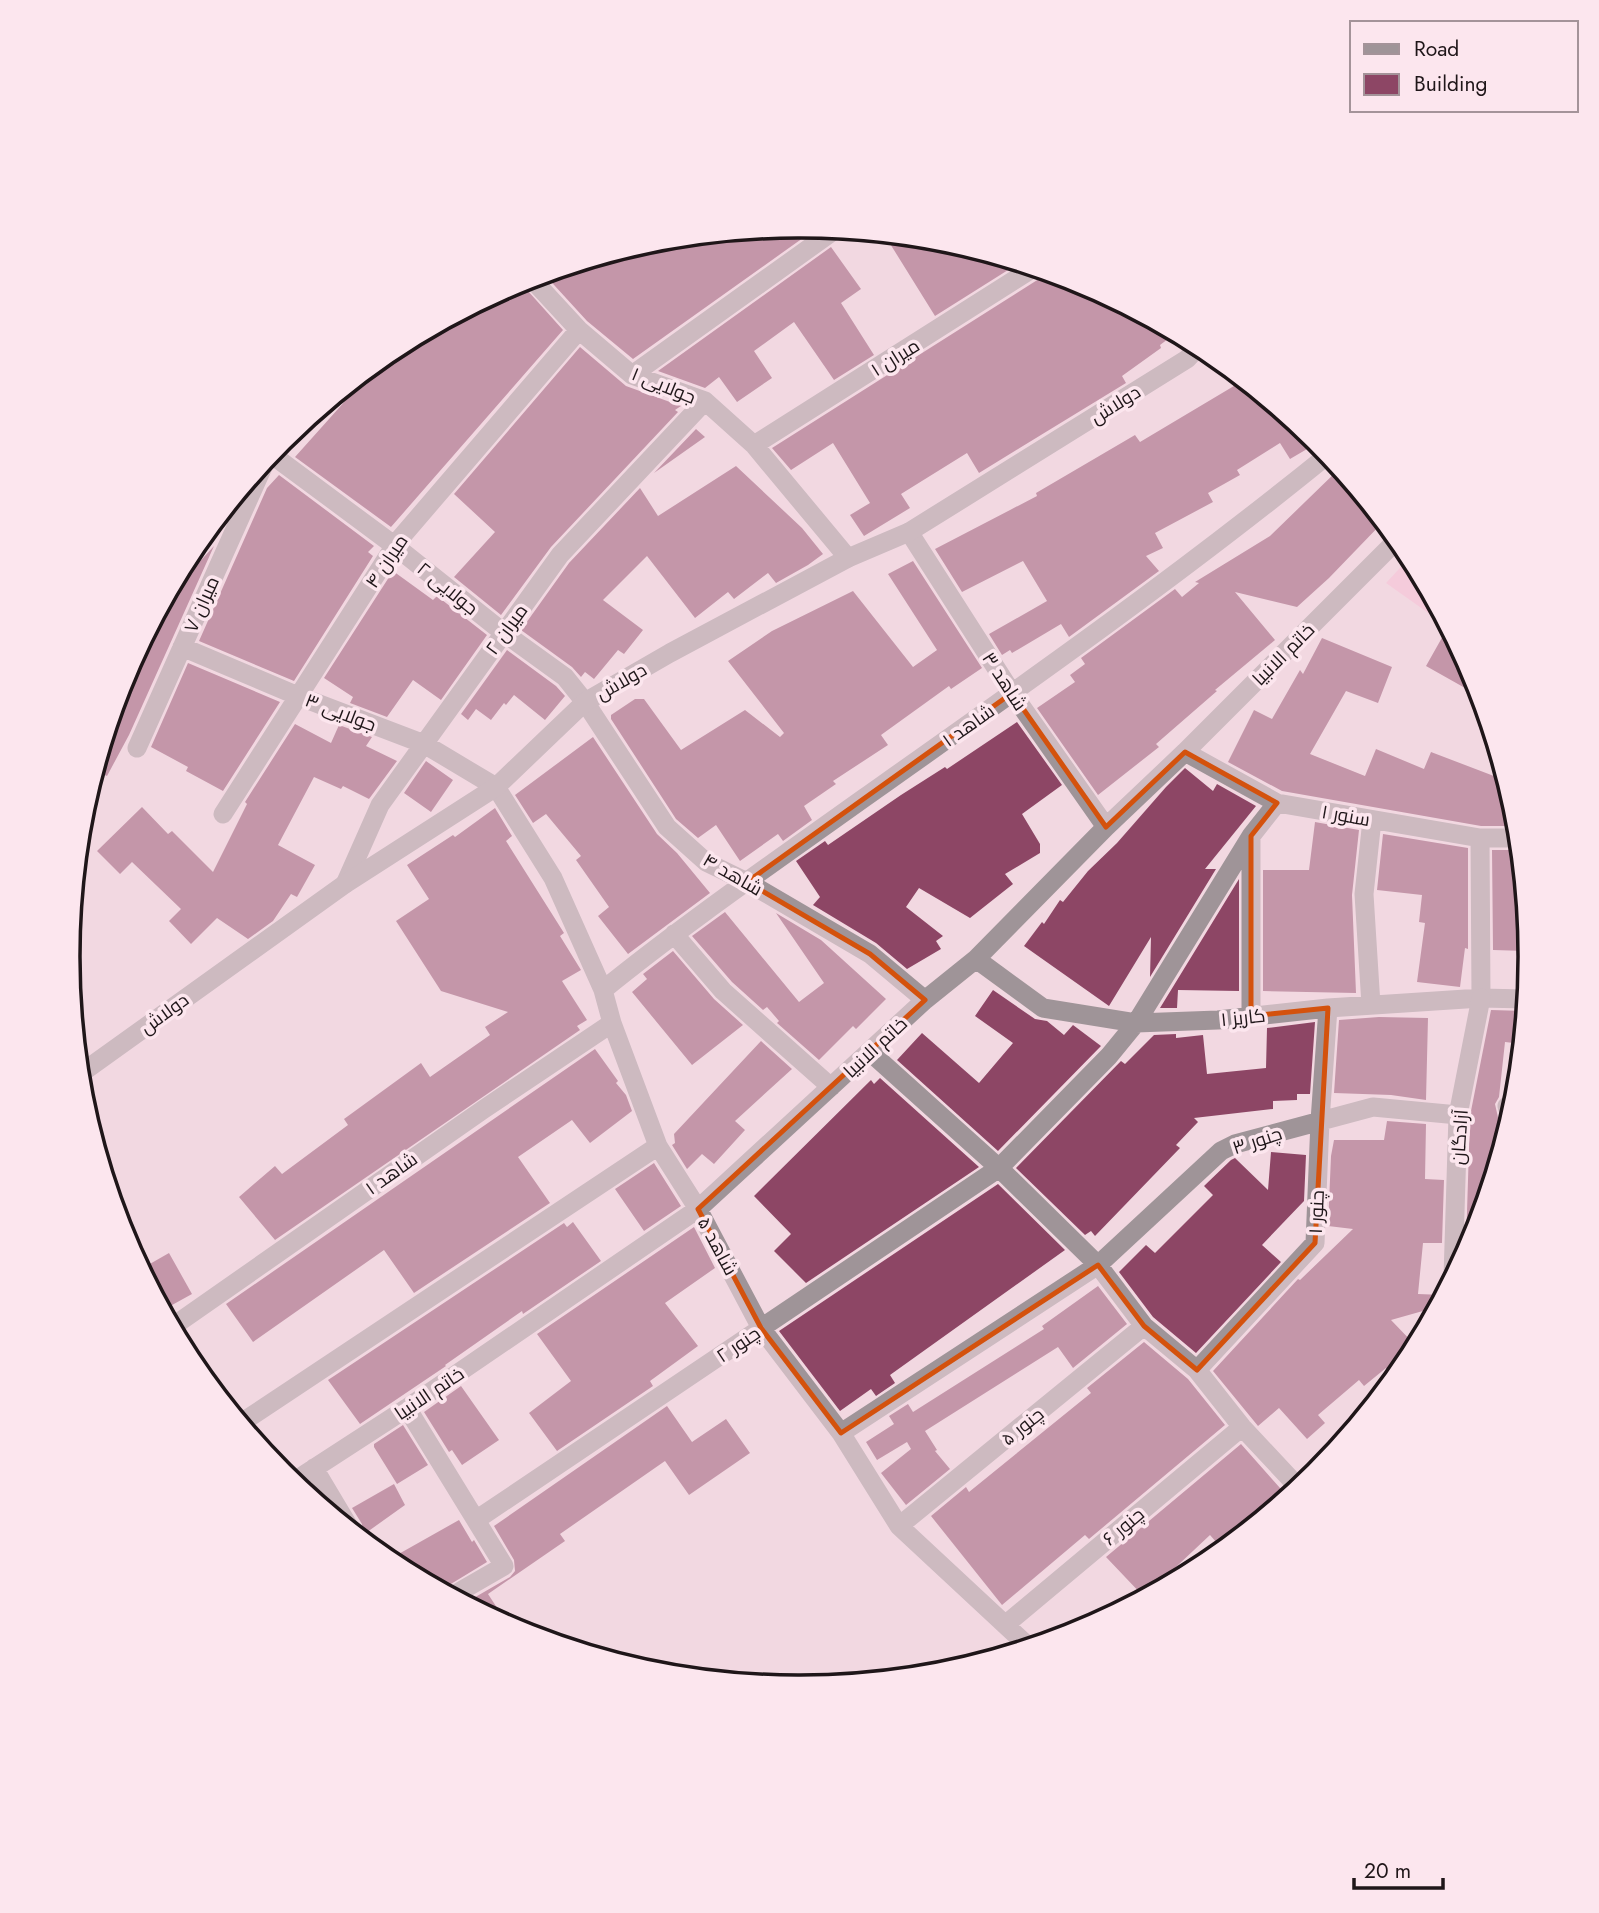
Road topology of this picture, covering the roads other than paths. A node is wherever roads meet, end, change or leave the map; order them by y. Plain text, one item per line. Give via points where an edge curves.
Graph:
1 (823, 238) edge
2 (1024, 274) edge
3 (539, 287) edge
4 (579, 330) junction
5 (1190, 354) edge
6 (632, 375) junction
7 (705, 401) junction
8 (754, 445) junction
9 (1320, 461) edge
10 (278, 462) edge
11 (254, 488) edge
12 (909, 532) junction
13 (395, 545) junction
14 (1390, 547) edge
15 (848, 558) junction
16 (504, 633) junction
17 (181, 647) junction
18 (1012, 694) junction
19 (298, 696) junction
20 (586, 702) junction
21 (424, 744) junction
22 (137, 748) dead end
23 (1185, 752) junction
24 (496, 787) junction
25 (1277, 803) junction
26 (223, 814) dead end
27 (1372, 820) junction
28 (1106, 827) junction
29 (1251, 836) junction
30 (1480, 838) junction
31 (1508, 838) edge
32 (747, 882) junction
33 (345, 884) junction
34 (674, 934) junction
35 (976, 959) junction
36 (603, 990) junction
37 (1481, 998) junction
38 (1517, 999) edge
39 (925, 1000) junction
40 (1371, 1005) junction
41 (1328, 1009) junction
42 (1251, 1017) junction
43 (612, 1023) junction
44 (1136, 1023) junction
45 (870, 1052) junction
46 (90, 1067) edge
47 (831, 1087) junction
48 (1458, 1115) junction
49 (1320, 1121) junction
50 (658, 1146) junction
51 (999, 1168) junction
52 (698, 1209) junction
53 (1454, 1254) edge
54 (1098, 1265) junction
55 (180, 1321) edge
56 (1144, 1326) junction
57 (761, 1328) junction
58 (1197, 1370) junction
59 (407, 1408) junction
60 (248, 1418) edge
61 (1242, 1427) junction
62 (841, 1433) junction
63 (314, 1468) junction
64 (302, 1476) edge
65 (1292, 1480) edge
66 (337, 1507) edge
67 (476, 1520) junction
68 (899, 1526) junction
69 (461, 1591) edge
70 (1005, 1625) junction
71 (1021, 1640) edge

1 - 6 street
2 - 8 street, میران ۱
3 - 4 street, جولایی ۱
4 - 6 street, جولایی ۱
4 - 13 street, میران ۴
5 - 12 street, دولاش
6 - 7 street, جولایی ۱
7 - 8 street, جولایی ۱
7 - 16 street, میران ۲ via 560,555
8 - 15 street, جولایی ۱
9 - 18 street, شاهد ۱
10 - 13 street, جولایی ۲
11 - 17 street, میران ۷
12 - 15 street, دولاش
12 - 18 street, شاهد ۳
13 - 16 street, جولایی ۲
13 - 19 street, میران ۴
14 - 23 street, خاتم الانبیا
15 - 20 street, دولاش
16 - 20 street, جولایی ۲ via 565,677
16 - 21 street, میران ۲
17 - 19 street, جولایی ۳
17 - 22 street, میران ۷
18 - 28 street, شاهد ۳
18 - 32 street, شاهد ۱
19 - 21 street, جولایی ۳
19 - 26 street, میران ۴
20 - 24 street, دولاش
20 - 32 street, شاهد ۴ via 667,827 706,862
21 - 24 street, جولایی ۳
21 - 33 street, میران ۲ via 380,805
23 - 25 street, سنور ۱
23 - 28 street, خاتم الانبیا
24 - 33 street, دولاش
24 - 36 street, شاهد ۵ via 552,878
25 - 27 street, سنور ۱
25 - 29 street, چنور ۲
27 - 30 street, سنور ۱
27 - 40 street via 1364,894
28 - 35 street, خاتم الانبیا
29 - 42 street
29 - 44 street, چنور ۲
30 - 31 street, سنور ۱
30 - 37 street, آزادگان
32 - 34 street, شاهد ۱
32 - 39 street, شاهد ۴ via 870,954
33 - 46 street, دولاش
34 - 36 street, شاهد ۱
34 - 47 street via 723,990
35 - 39 street, خاتم الانبیا
35 - 44 street, کاریز ۱ via 1043,1008
36 - 43 street, شاهد ۵
37 - 38 street, کاریز ۱
37 - 40 street, کاریز ۱
37 - 48 street, آزادگان
39 - 45 street, خاتم الانبیا
40 - 41 street, کاریز ۱
41 - 42 street, کاریز ۱
41 - 49 street, چنور ۱
42 - 44 street, کاریز ۱
43 - 50 street, شاهد ۵
43 - 55 street, شاهد ۱
44 - 51 street, چنور ۲
45 - 47 street, خاتم الانبیا
45 - 51 street
47 - 52 street, خاتم الانبیا
48 - 49 street, چنور ۳ via 1373,1107
48 - 53 street, آزادگان
49 - 54 street, چنور ۳ via 1221,1151
49 - 58 street, چنور ۱ via 1315,1243
50 - 52 street, شاهد ۵
50 - 60 street
51 - 54 street
51 - 57 street, چنور ۲
52 - 57 street, شاهد ۵
52 - 59 street, خاتم الانبیا
54 - 56 street
54 - 62 street, چنور ۳
56 - 58 street
56 - 68 street, چنور ۵
57 - 62 street, شاهد ۵
57 - 67 street, چنور ۲
58 - 61 street
59 - 63 street, خاتم الانبیا
59 - 67 street
61 - 65 street
61 - 70 street, چنور ۶
62 - 68 street, شاهد ۵
63 - 64 street, خاتم الانبیا
63 - 66 street
67 - 69 street via 504,1566
68 - 70 street, شاهد ۵
70 - 71 street, شاهد ۵

